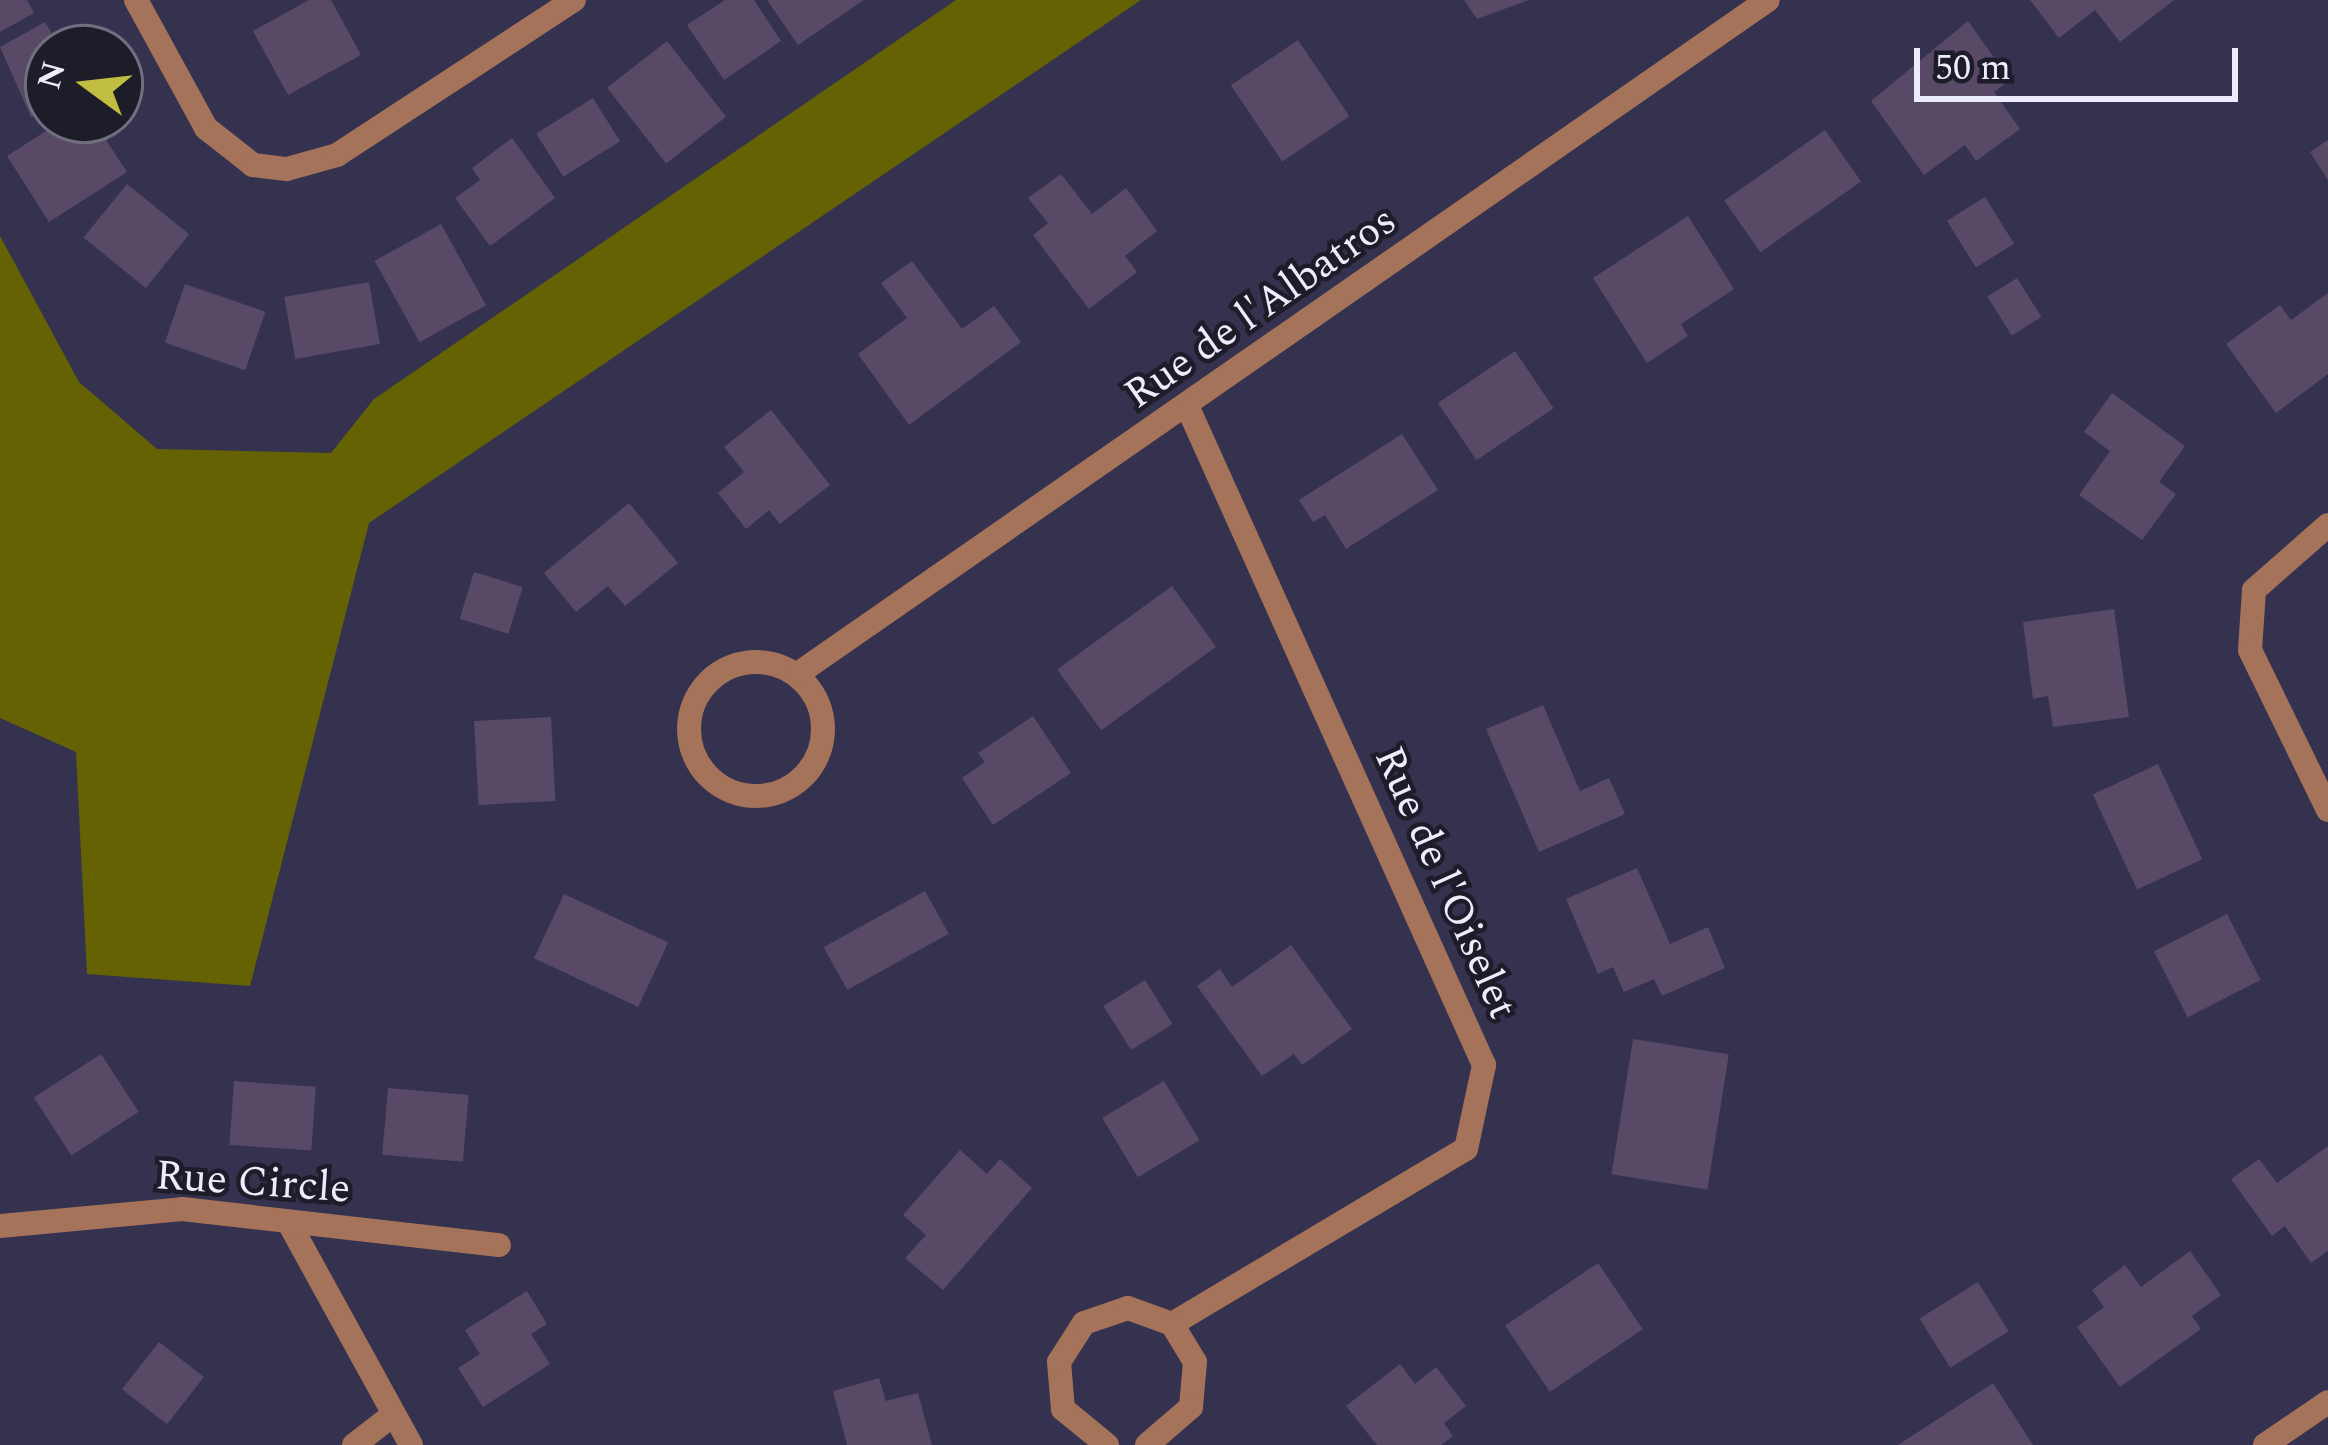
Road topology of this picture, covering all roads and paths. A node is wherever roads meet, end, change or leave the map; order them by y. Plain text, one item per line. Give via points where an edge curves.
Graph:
1 (136, 0) edge
2 (574, 0) edge
3 (1768, 0) edge
4 (1188, 408) junction
5 (2328, 525) edge
6 (796, 675) junction
7 (2328, 810) edge
8 (289, 1222) junction
9 (0, 1226) edge
10 (499, 1245) dead end
11 (1172, 1324) junction
12 (2328, 1402) edge
13 (393, 1414) junction
14 (354, 1445) edge
15 (411, 1445) edge
16 (1107, 1445) edge
17 (1147, 1445) edge
18 (2265, 1445) edge

1 - 2 street via 206,128 253,165 287,169 337,155
3 - 4 street, Rue de l'Albatros
4 - 6 street, Rue de l'Albatros
4 - 11 street, Rue de l'Oiselet via 1484,1066 1466,1149
5 - 7 street via 2254,590 2250,650
6 - 6 street via 733,659 699,692 692,747 719,785 777,795 801,782 825,734
8 - 9 street, Rue Circle via 182,1209
8 - 10 street, Rue Circle
8 - 13 street
11 - 16 street via 1128,1308 1084,1323 1068,1340 1059,1363 1063,1409
11 - 17 street via 1196,1362 1197,1385 1179,1426
12 - 18 street
13 - 14 street
13 - 15 street

